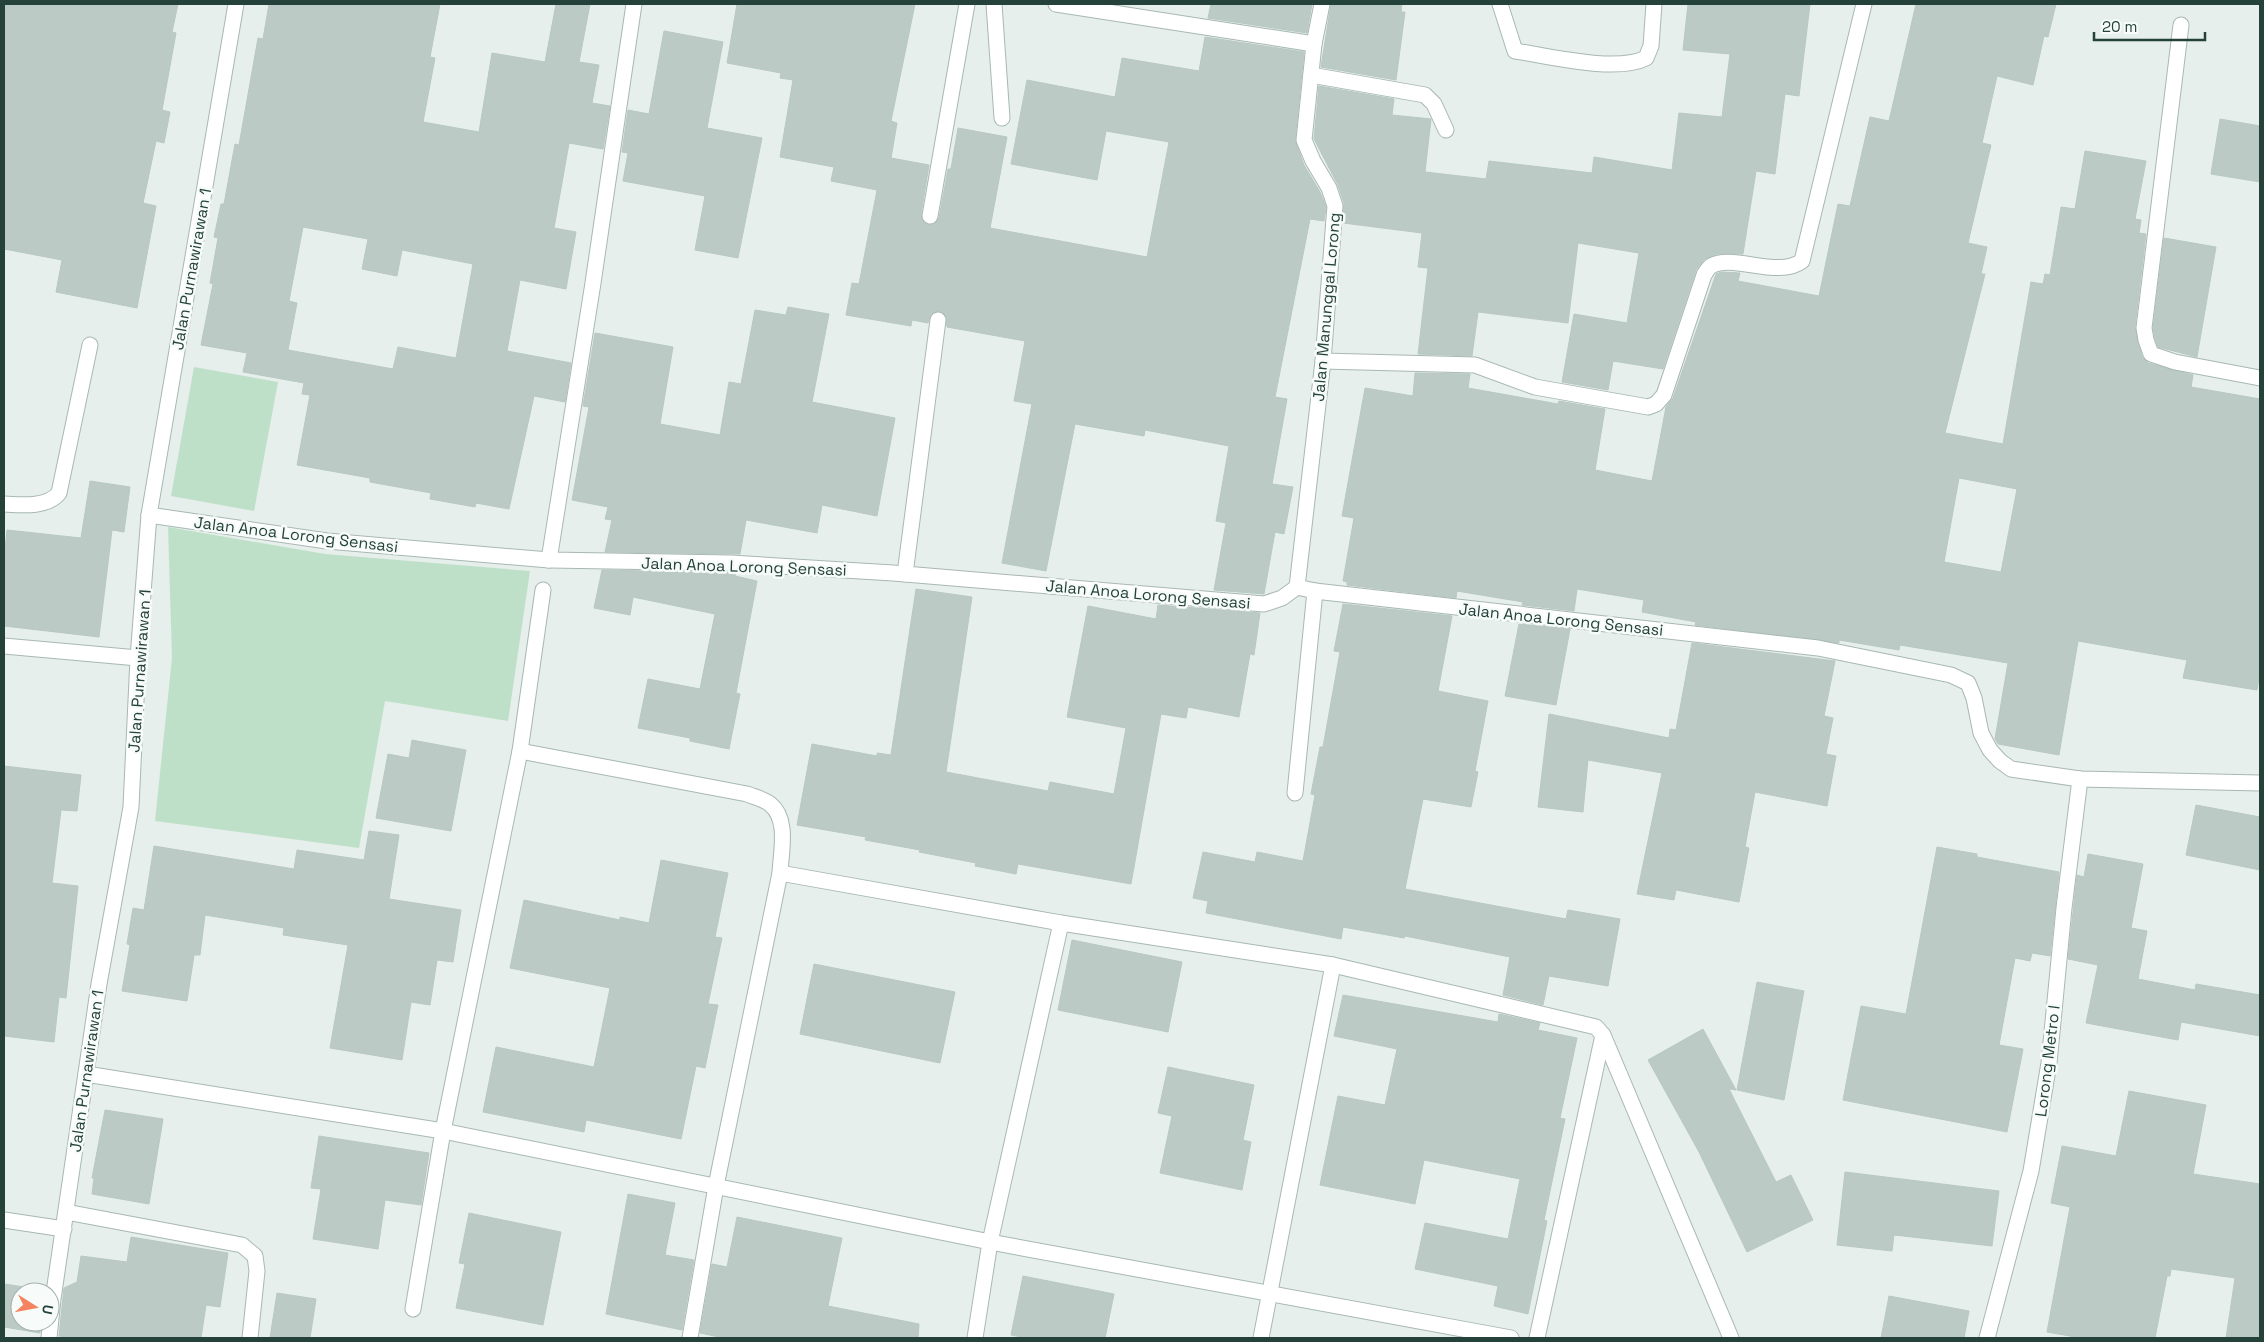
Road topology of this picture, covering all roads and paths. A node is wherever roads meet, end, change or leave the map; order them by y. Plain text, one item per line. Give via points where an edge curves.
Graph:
1 (236, 4) edge
2 (634, 4) edge
3 (967, 4) edge
4 (994, 4) edge
5 (1056, 4) edge
6 (1322, 4) edge
7 (1500, 4) edge
8 (1654, 4) edge
9 (1864, 4) edge
10 (2181, 25) dead end
11 (1314, 44) junction
12 (1311, 75) junction
13 (1002, 118) dead end
14 (1446, 130) dead end
15 (930, 216) dead end
16 (938, 320) dead end
17 (90, 345) dead end
18 (1324, 361) junction
19 (2260, 378) edge
20 (4, 504) edge
21 (150, 515) junction
22 (548, 560) junction
23 (904, 574) junction
24 (1297, 587) junction
25 (543, 590) dead end
26 (1315, 591) junction
27 (4, 646) edge
28 (138, 658) junction
29 (520, 751) junction
30 (2080, 779) junction
31 (2260, 783) edge
32 (1295, 793) dead end
33 (780, 873) junction
34 (1061, 923) junction
35 (1333, 965) junction
36 (1603, 1035) junction
37 (86, 1074) junction
38 (443, 1130) junction
39 (716, 1186) junction
40 (66, 1212) junction
41 (4, 1220) edge
42 (64, 1230) junction
43 (990, 1242) junction
44 (1269, 1294) junction
45 (414, 1309) dead end
46 (49, 1338) edge
47 (250, 1338) edge
48 (690, 1338) edge
49 (975, 1338) edge
50 (1261, 1338) edge
51 (1511, 1338) edge
52 (1537, 1338) edge
53 (1731, 1338) edge
54 (1987, 1338) edge

1 - 21 street, Jalan Purnawirawan 1
2 - 22 street
3 - 15 street
4 - 13 street
5 - 11 street
6 - 11 street, Jalan Manunggal Lorong
7 - 8 street via 1515,51 1608,64 1637,62 1646,58
9 - 18 street via 1802,261 1796,265 1775,267 1720,262 1710,266 1704,275 1664,395 1656,404 1648,407 1535,387 1475,365
10 - 19 street via 2144,328 2146,340 2151,354 2175,362
11 - 12 street, Jalan Manunggal Lorong
12 - 14 street via 1426,95
12 - 18 street, Jalan Manunggal Lorong via 1304,140 1335,206
16 - 23 street
17 - 20 street via 59,493 44,503
18 - 24 street, Jalan Manunggal Lorong
21 - 22 street, Jalan Anoa Lorong Sensasi via 326,541
21 - 28 street, Jalan Purnawirawan 1
22 - 23 street, Jalan Anoa Lorong Sensasi via 731,563
23 - 24 street, Jalan Anoa Lorong Sensasi via 1264,604 1282,598
24 - 26 street, Jalan Anoa Lorong Sensasi
25 - 29 street
26 - 30 street, Jalan Anoa Lorong Sensasi via 1818,648 1951,675 1968,683 1981,733 2000,761 2011,769
26 - 32 street
27 - 28 street
28 - 37 street, Jalan Purnawirawan 1 via 131,807 98,984
29 - 33 street via 719,788 747,794 769,804 782,827
29 - 38 street
30 - 31 street, Jalan Anoa Lorong Sensasi
30 - 54 street, Lorong Metro I via 2048,1072 2031,1171
33 - 34 street
33 - 39 street
34 - 35 street
34 - 43 street
35 - 36 street via 1586,1023
35 - 44 street
36 - 52 street
36 - 53 street
37 - 38 street
37 - 40 street, Jalan Purnawirawan 1
38 - 39 street
38 - 45 street
39 - 43 street
39 - 48 street
40 - 42 street, Jalan Purnawirawan 1
40 - 47 street via 242,1245 255,1256 257,1271
41 - 42 street
42 - 46 street, Jalan Purnawirawan 1
43 - 44 street
43 - 49 street
44 - 50 street
44 - 51 street

